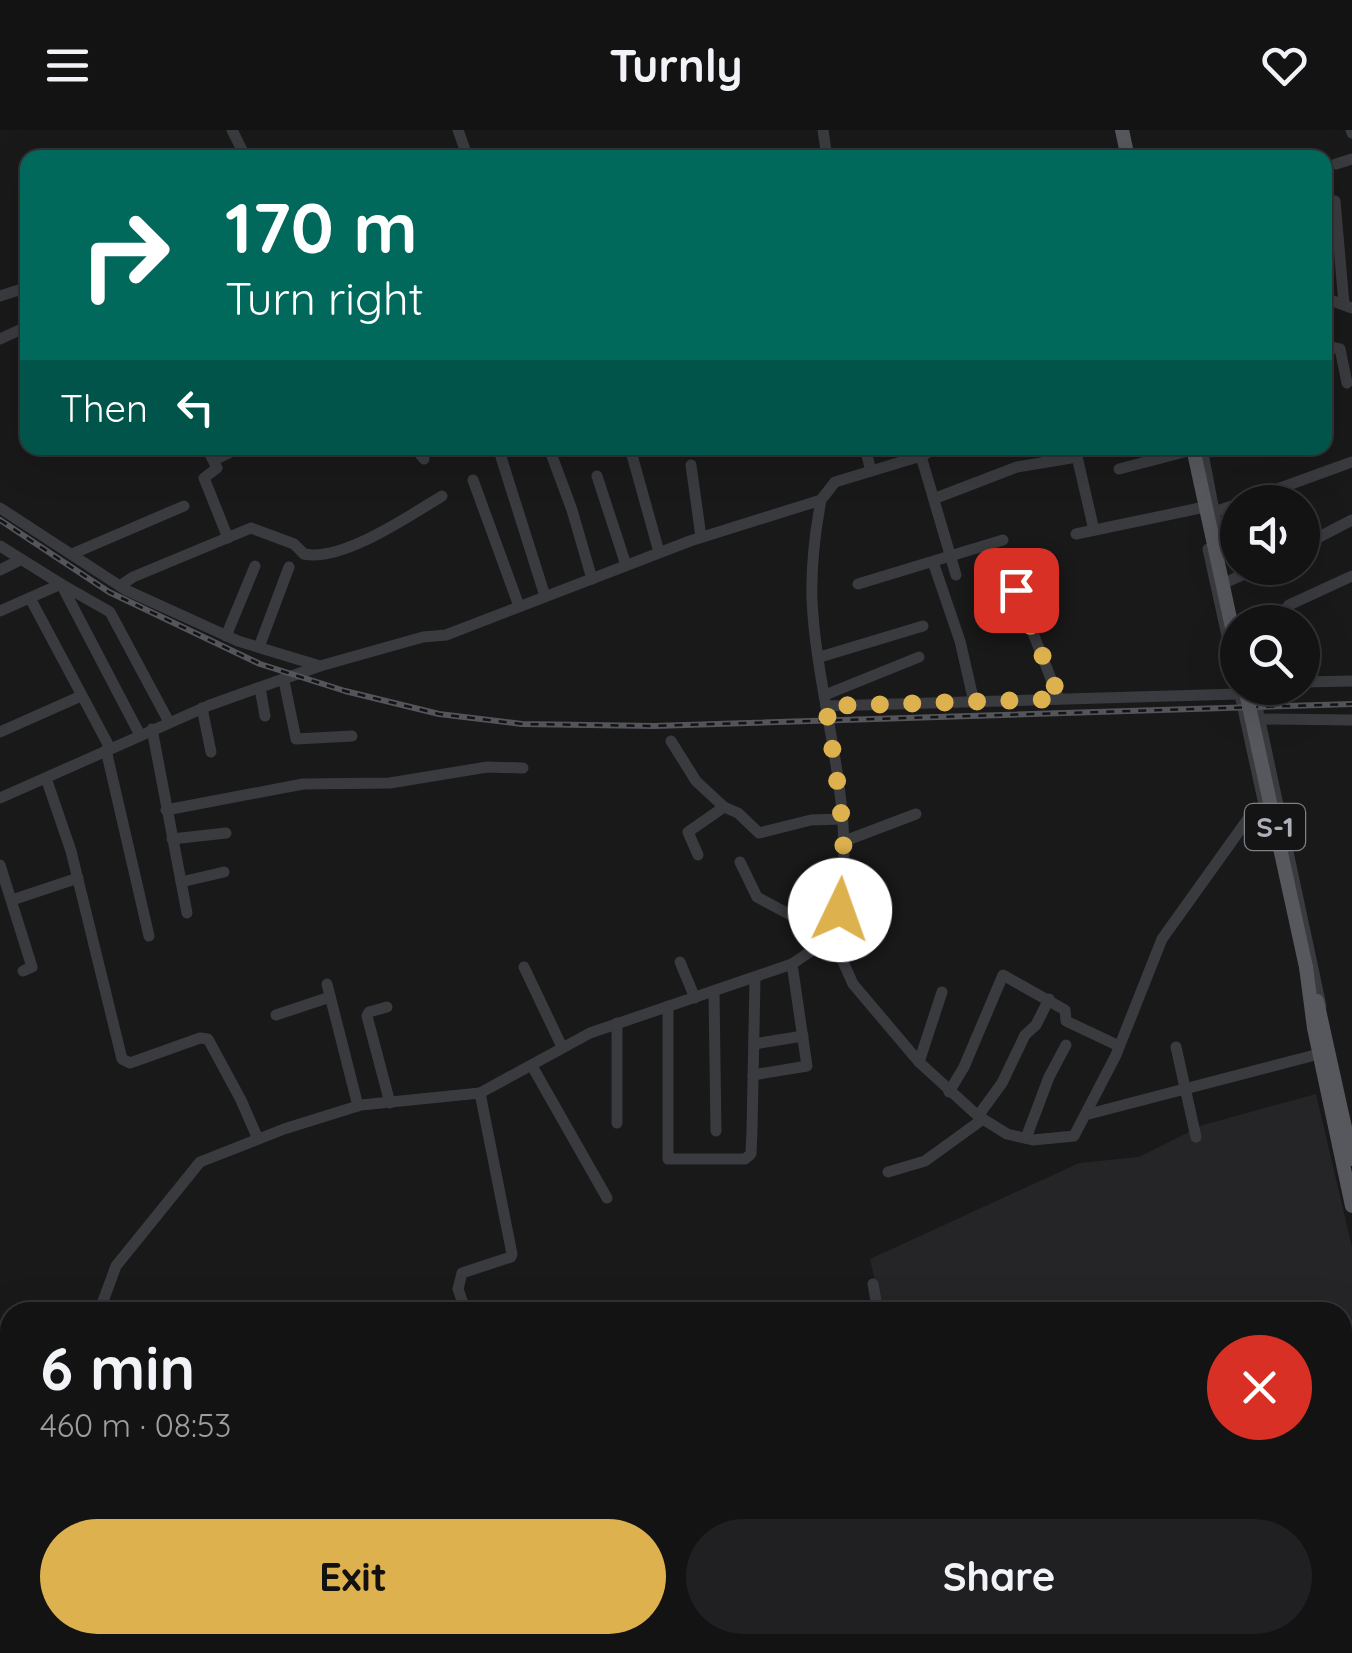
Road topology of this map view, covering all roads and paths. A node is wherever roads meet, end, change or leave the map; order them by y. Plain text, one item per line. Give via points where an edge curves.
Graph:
1 (1352, 159) edge
2 (1336, 164) dead end
3 (1335, 201) dead end
4 (1346, 255) edge
5 (1348, 306) edge
6 (1332, 347) edge
7 (1347, 383) dead end
8 (211, 455) edge
9 (224, 455) edge
10 (421, 455) edge
11 (552, 455) edge
12 (632, 455) edge
13 (867, 455) edge
14 (904, 455) edge
15 (914, 455) edge
16 (1064, 455) edge
17 (1077, 455) edge
18 (1169, 455) edge
19 (1191, 455) edge
20 (1191, 455) edge
21 (1203, 455) edge
22 (922, 456) joint
23 (501, 457) dead end
24 (424, 459) dead end
25 (214, 460) junction
26 (1352, 462) edge
27 (691, 465) dead end
28 (1119, 469) dead end
29 (871, 471) junction
30 (597, 476) dead end
31 (473, 480) dead end
32 (1297, 485) edge
33 (442, 496) dead end
34 (936, 498) junction
35 (821, 500) junction
36 (184, 506) dead end
37 (0, 508) edge
38 (1200, 508) junction
39 (1220, 510) edge
40 (1214, 512) junction
41 (1352, 520) edge
42 (1094, 530) junction
43 (1076, 534) dead end
44 (702, 537) junction
45 (1320, 537) edge
46 (228, 538) junction
47 (1003, 540) dead end
48 (1220, 540) edge
49 (0, 546) edge
50 (660, 552) junction
51 (72, 554) junction
52 (950, 555) junction
53 (20, 560) junction
54 (932, 562) junction
55 (626, 565) junction
56 (255, 566) dead end
57 (289, 566) dead end
58 (0, 570) edge
59 (956, 576) dead end
60 (1352, 576) edge
61 (592, 578) junction
62 (60, 584) junction
63 (858, 584) dead end
64 (120, 586) junction
65 (1016, 590) dead end
66 (545, 596) junction
67 (30, 598) junction
68 (1221, 605) edge
69 (1227, 605) edge
70 (1289, 605) edge
71 (519, 606) junction
72 (0, 611) edge
73 (923, 626) dead end
74 (226, 636) junction
75 (259, 647) junction
76 (820, 657) junction
77 (919, 657) dead end
78 (320, 666) junction
79 (1352, 680) edge
80 (284, 681) junction
81 (1320, 681) edge
82 (260, 688) junction
83 (1220, 688) edge
84 (81, 696) junction
85 (1060, 699) junction
86 (826, 701) junction
87 (974, 702) junction
88 (1243, 705) edge
89 (1243, 705) edge
90 (1257, 705) edge
91 (202, 708) junction
92 (265, 716) dead end
93 (1260, 719) junction
94 (1352, 720) edge
95 (170, 722) junction
96 (0, 732) edge
97 (146, 732) junction
98 (352, 736) dead end
99 (671, 741) dead end
100 (108, 750) junction
101 (211, 752) dead end
102 (523, 768) dead end
103 (46, 778) junction
104 (0, 798) edge
105 (1264, 806) junction
106 (724, 807) junction
107 (166, 810) junction
108 (916, 814) dead end
109 (841, 819) junction
110 (226, 834) dead end
111 (172, 839) junction
112 (842, 842) junction
113 (698, 854) dead end
114 (740, 862) dead end
115 (0, 865) edge
116 (224, 872) dead end
117 (78, 878) junction
118 (181, 882) junction
119 (12, 900) junction
120 (187, 913) dead end
121 (150, 936) dead end
122 (832, 937) junction
123 (680, 962) dead end
124 (792, 964) junction
125 (524, 966) dead end
126 (23, 971) dead end
127 (755, 979) junction
128 (714, 992) junction
129 (942, 992) dead end
130 (695, 998) junction
131 (1048, 999) junction
132 (668, 1006) junction
133 (388, 1007) dead end
134 (276, 1015) dead end
135 (617, 1022) junction
136 (1320, 1027) junction
137 (802, 1036) junction
138 (754, 1044) junction
139 (1066, 1046) dead end
140 (1119, 1046) junction
141 (562, 1047) junction
142 (1176, 1047) dead end
143 (1320, 1054) junction
144 (918, 1062) junction
145 (532, 1066) junction
146 (753, 1075) junction
147 (1345, 1088) edge
148 (1186, 1089) junction
149 (950, 1092) junction
150 (480, 1094) junction
151 (390, 1103) junction
152 (358, 1106) junction
153 (1085, 1115) junction
154 (981, 1118) junction
155 (617, 1123) dead end
156 (716, 1131) dead end
157 (1196, 1137) dead end
158 (1026, 1138) junction
159 (258, 1139) junction
160 (1352, 1159) edge
161 (888, 1172) dead end
162 (607, 1198) dead end
163 (1352, 1206) edge
164 (873, 1284) dead end
165 (103, 1302) edge
166 (463, 1302) edge
167 (876, 1302) edge

1 - 2 street
3 - 4 street
4 - 5 street
6 - 7 street via 1340,349
8 - 25 street
9 - 25 street
10 - 24 street
11 - 61 street
12 - 50 street
13 - 29 street
14 - 29 street
15 - 22 street
16 - 34 street
17 - 42 street
18 - 28 street
19 - 38 street
20 - 69 main road
21 - 40 street
22 - 34 street
23 - 66 street
25 - 46 street via 217,468 204,478
26 - 32 street
27 - 44 street
29 - 35 street via 835,482
30 - 55 street
31 - 71 street
33 - 46 street via 329,555 304,554 251,528
34 - 52 street
35 - 44 street
35 - 76 street via 812,599
36 - 51 street
37 - 51 street
38 - 42 street
38 - 68 street
39 - 40 street
40 - 48 street
41 - 45 street
42 - 43 street
44 - 50 street
46 - 64 street
47 - 52 street
49 - 53 street
50 - 55 street
51 - 64 street
52 - 54 street
52 - 59 street
53 - 58 street
53 - 62 street
54 - 63 street
54 - 87 street
55 - 61 street
56 - 74 street
57 - 75 street
60 - 70 street
61 - 66 street
62 - 67 street
62 - 95 street via 110,612
62 - 97 street
64 - 74 street
65 - 85 street
66 - 71 street
67 - 72 street
67 - 84 street
71 - 78 street via 446,634
73 - 76 street
74 - 75 street
75 - 78 street
76 - 86 street
77 - 86 street
78 - 80 street
79 - 81 street
80 - 82 street
80 - 98 street via 296,738
82 - 91 street
82 - 92 street
83 - 85 street
84 - 96 street
84 - 100 street
85 - 87 street
86 - 87 street
86 - 109 street
88 - 105 street
89 - 136 main road, S-1, bridge
90 - 93 street
91 - 95 street
91 - 101 street
93 - 94 street
93 - 136 street
95 - 97 street
97 - 100 street
97 - 107 street
99 - 106 street via 696,781
100 - 103 street
100 - 121 street
102 - 107 street via 487,767 390,783 303,784
103 - 104 street
103 - 117 street
105 - 136 street
105 - 140 street via 1162,938
106 - 109 street via 759,833
106 - 113 street via 688,832
107 - 111 street
108 - 112 street
109 - 112 street
110 - 111 street
111 - 118 street
112 - 122 street via 843,890
114 - 122 street via 757,897
115 - 119 street
116 - 118 street
117 - 119 street
117 - 159 street via 124,1063 208,1040
118 - 120 street
119 - 126 street via 32,967
122 - 124 street
122 - 144 street via 853,984
123 - 130 street
124 - 127 street
124 - 137 street
125 - 141 street
127 - 128 street
127 - 138 street
128 - 130 street
128 - 156 street
129 - 144 street
130 - 132 street
131 - 140 street via 1065,1010 1066,1021
131 - 149 street via 1003,975
131 - 154 street
132 - 135 street
132 - 146 street via 668,1159 751,1154
133 - 151 street via 367,1016
134 - 152 street via 329,991
135 - 141 street
135 - 155 street
136 - 143 main road, S-1
136 - 147 main road, S-1
137 - 138 street
137 - 146 street via 806,1068
138 - 146 street
139 - 158 street
140 - 153 street
141 - 145 street
142 - 148 street
143 - 148 street
143 - 163 main road, S-1
144 - 149 street
145 - 150 street
145 - 162 street
147 - 160 main road, S-1
148 - 153 street
148 - 157 street
149 - 154 street
150 - 151 street
150 - 166 street via 512,1254 462,1274
151 - 152 street
152 - 159 street
153 - 158 street via 1074,1136
154 - 158 street
154 - 161 street via 926,1161
159 - 165 street via 200,1162 116,1266
164 - 167 street

